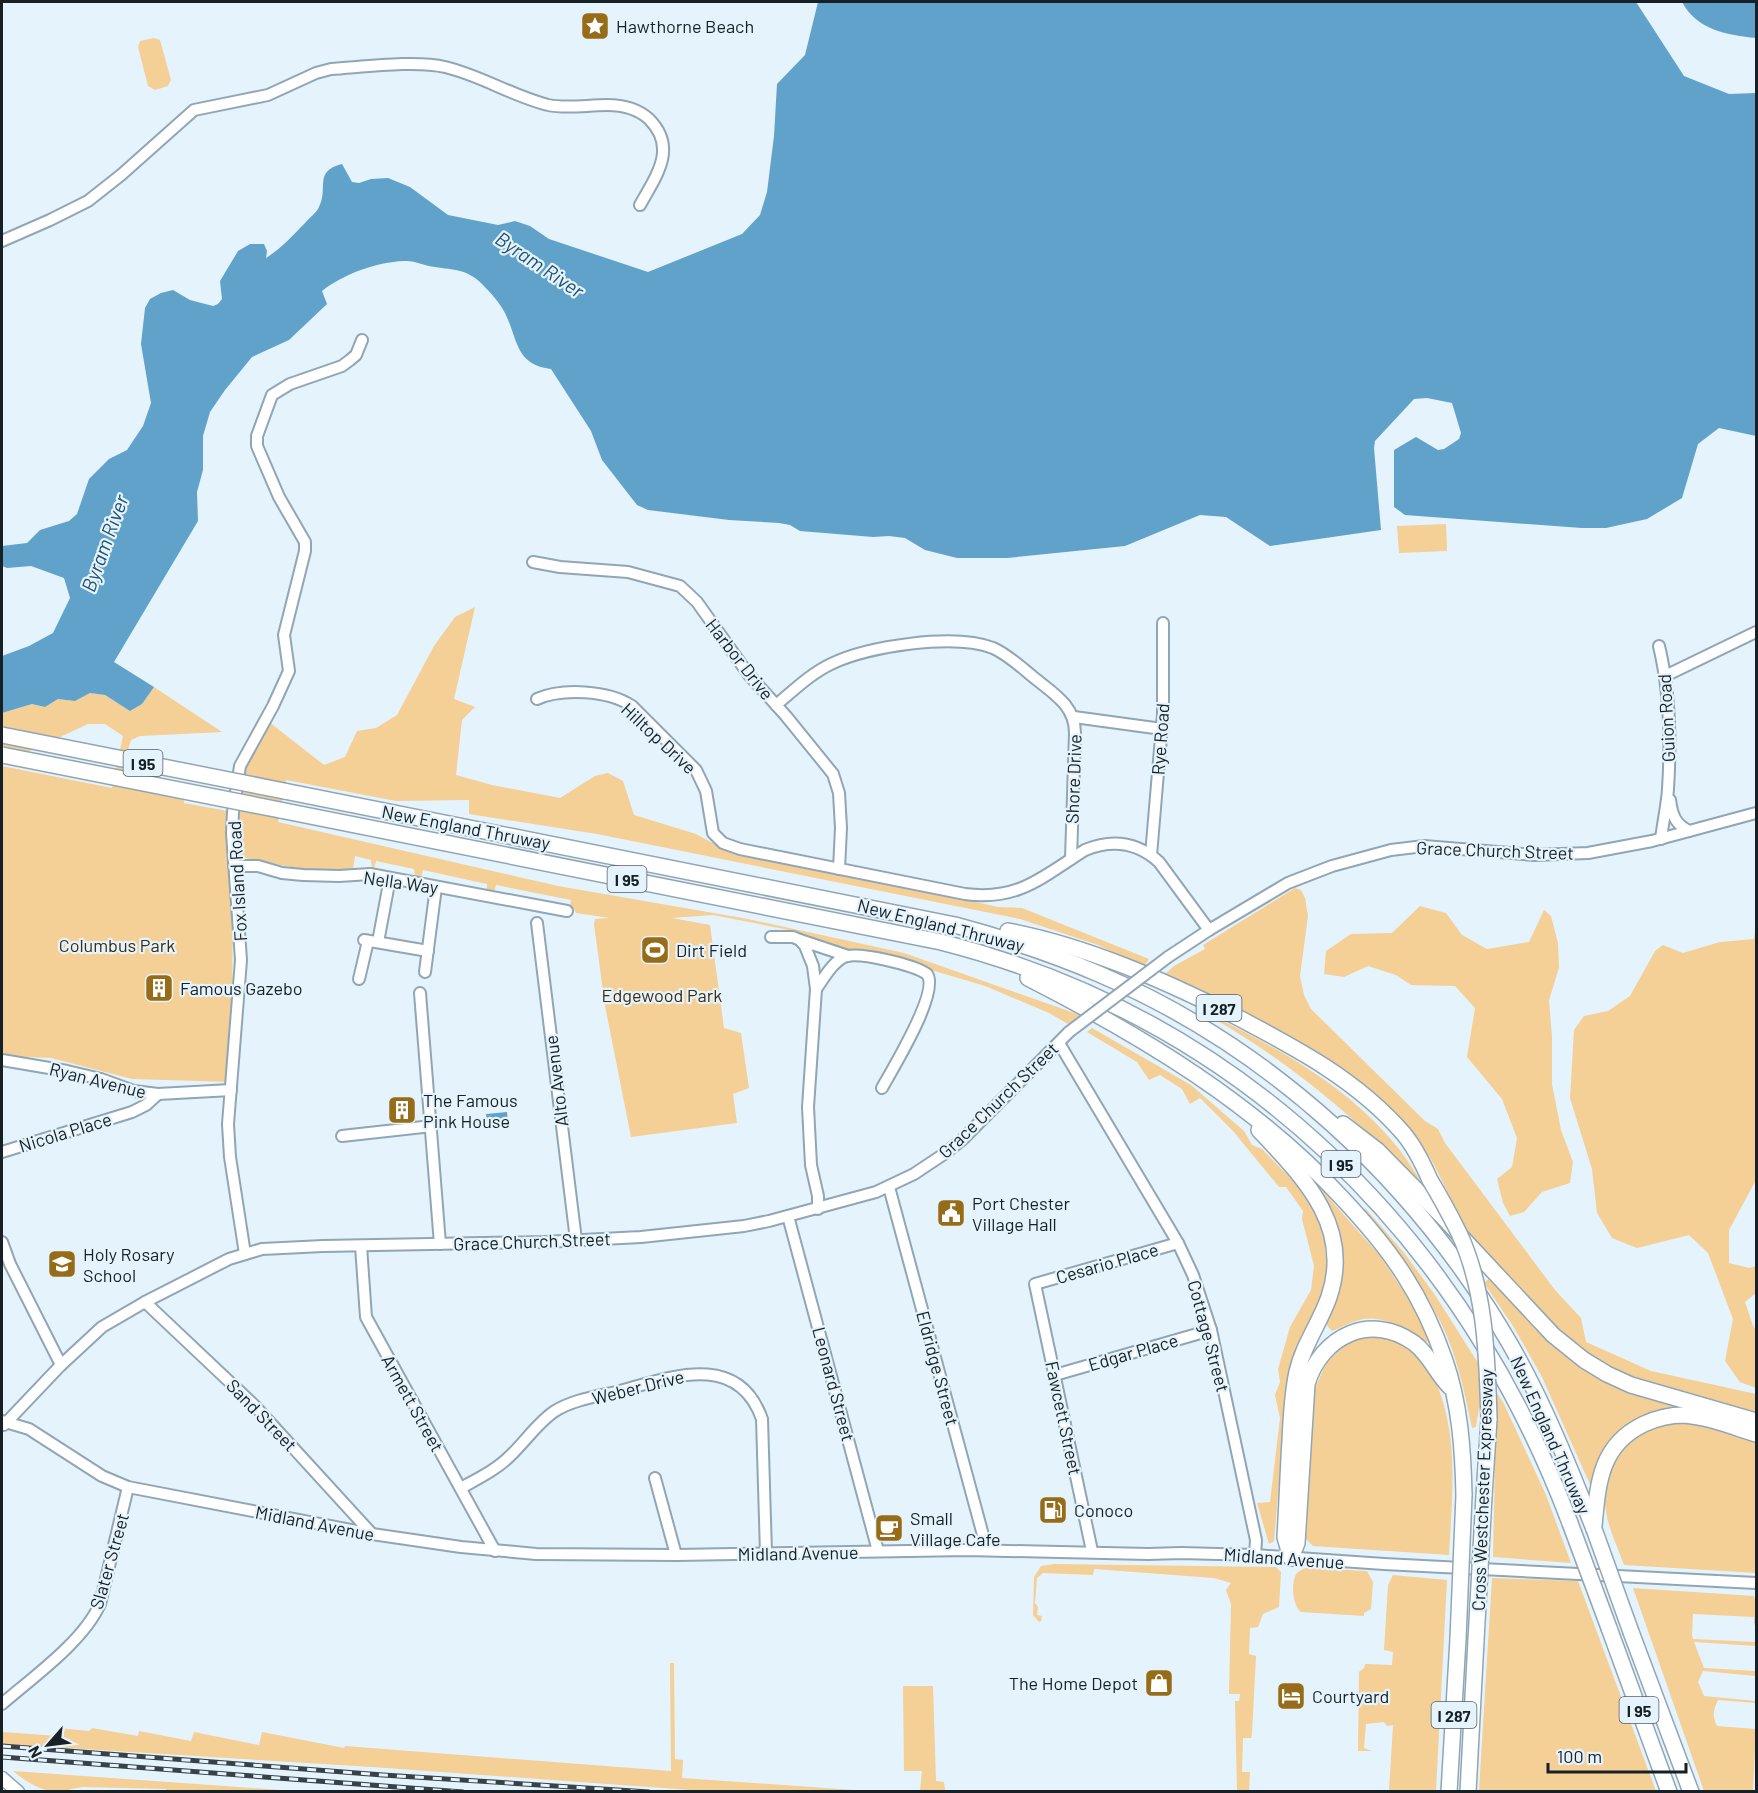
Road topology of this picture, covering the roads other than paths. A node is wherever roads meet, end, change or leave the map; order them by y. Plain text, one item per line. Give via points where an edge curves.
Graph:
1 (640, 205) dead end
2 (2, 241) edge
3 (362, 340) dead end
4 (533, 562) dead end
5 (1163, 623) dead end
6 (1756, 632) edge
7 (1659, 646) dead end
8 (1665, 676) junction
9 (537, 699) dead end
10 (776, 705) junction
11 (1074, 717) junction
12 (1162, 729) junction
13 (2, 735) edge
14 (2, 755) edge
15 (1668, 791) junction
16 (1756, 813) edge
17 (1689, 831) junction
18 (1661, 839) junction
19 (1151, 855) junction
20 (1071, 859) junction
21 (234, 866) junction
22 (839, 869) junction
23 (390, 878) junction
24 (436, 887) junction
25 (567, 911) dead end
26 (537, 923) dead end
27 (955, 925) junction
28 (1209, 930) junction
29 (771, 937) dead end
30 (800, 940) junction
31 (370, 941) junction
32 (974, 950) junction
33 (428, 951) junction
34 (848, 956) junction
35 (425, 972) dead end
36 (359, 979) dead end
37 (816, 989) junction
38 (420, 993) dead end
39 (1059, 1042) junction
40 (2, 1060) edge
41 (882, 1088) dead end
42 (231, 1090) junction
43 (158, 1094) junction
44 (1228, 1096) junction
45 (1301, 1097) junction
46 (432, 1126) junction
47 (342, 1136) dead end
48 (2, 1152) edge
49 (889, 1186) junction
50 (818, 1209) junction
51 (788, 1216) junction
52 (576, 1240) junction
53 (2, 1242) edge
54 (1178, 1243) junction
55 (440, 1244) junction
56 (361, 1246) junction
57 (245, 1254) junction
58 (1035, 1284) joint
59 (145, 1302) junction
60 (1211, 1330) junction
61 (61, 1365) junction
62 (1055, 1375) junction
63 (1454, 1391) junction
64 (1756, 1421) edge
65 (3, 1423) edge
66 (1756, 1434) edge
67 (655, 1478) dead end
68 (128, 1487) junction
69 (461, 1488) junction
70 (1594, 1529) junction
71 (372, 1534) junction
72 (987, 1550) junction
73 (495, 1551) junction
74 (878, 1551) junction
75 (1092, 1551) junction
76 (766, 1553) junction
77 (676, 1555) junction
78 (1255, 1555) junction
79 (1291, 1558) junction
80 (1756, 1583) edge
81 (2, 1704) edge
82 (2, 1778) edge
83 (18, 1791) edge
84 (1449, 1791) edge
85 (1468, 1791) edge
86 (1669, 1791) edge
87 (1691, 1791) edge

1 - 2 street via 658,171 664,146 658,129 636,111 609,105 548,105 438,65 331,69 268,95 194,110 88,201
3 - 21 street, Fox Island Road via 356,355 342,366 290,384 272,396 257,436 257,446 279,497 305,542 305,551 284,635 289,671 240,765 232,812
4 - 10 street, Harbor Drive via 616,570 680,586 697,602 748,675
5 - 12 street, Rye Road
6 - 8 street
7 - 8 street, Guion Road
8 - 15 street, Guion Road
9 - 22 street, Hilltop Drive via 562,692 596,694 625,702 696,770 703,781 711,825 718,838 740,849
10 - 11 street, Shore Drive via 817,672 844,659 899,646 951,642 982,645 1002,653 1059,698
10 - 22 street, Harbor Drive via 828,766 838,785
11 - 12 street
11 - 20 street, Shore Drive
12 - 19 street, Rye Road
13 - 27 highway, New England Thruway / I 95, bridge
14 - 32 highway, New England Thruway / I 95, bridge
15 - 17 street, Guion Road via 1676,822
15 - 18 street, Guion Road
16 - 17 street, Grace Church Street
17 - 18 street, Grace Church Street
18 - 28 street, Grace Church Street via 1554,855 1411,846 1304,876
19 - 20 street, Hilltop Drive via 1129,845 1107,843
19 - 28 street
20 - 22 street, Hilltop Drive via 1026,887 984,896
21 - 23 street, Nella Way via 258,866 303,875 369,874
21 - 42 street, Fox Island Road via 241,960
23 - 24 street, Nella Way
23 - 31 street
24 - 25 street, Nella Way
24 - 33 street
26 - 52 street, Alto Avenue
27 - 45 highway, New England Thruway / I 95 via 1033,948 1132,990 1220,1038
27 - 85 highway, Cross Westchester Expressway / I 287, bridge via 1037,937 1084,951 1194,996 1294,1047 1343,1079 1410,1142 1460,1234 1478,1293 1486,1352 1489,1419
28 - 39 street, Grace Church Street, bridge
29 - 30 street
30 - 34 street
30 - 37 street via 813,966
31 - 33 street
31 - 36 street
32 - 44 highway, Cross Westchester Expressway / I 287 via 1105,1018
32 - 86 highway, New England Thruway / I 95, bridge via 1097,996 1178,1039 1260,1095 1341,1164 1382,1207 1472,1326 1515,1400 1570,1523
33 - 35 street
34 - 37 street via 834,964
34 - 41 street via 860,955 923,971 931,979 926,1002
37 - 50 street via 808,1107
38 - 46 street
39 - 49 street, Grace Church Street via 957,1144
39 - 54 street, Cottage Street
40 - 43 street, Ryan Avenue via 68,1071 134,1091
42 - 43 street, Ryan Avenue
42 - 57 street, Fox Island Road via 230,1158
43 - 48 street, Nicola Place via 132,1112
44 - 63 highway, Cross Westchester Expressway / I 287 via 1300,1154 1387,1249 1426,1312
44 - 79 highway via 1312,1189 1333,1238 1332,1287 1299,1362 1292,1400 1285,1537
45 - 64 highway via 1378,1151 1553,1335 1584,1360 1631,1385
45 - 70 highway, New England Thruway / I 95 via 1380,1169 1471,1282 1542,1405
46 - 47 street
46 - 55 street
49 - 50 street, Grace Church Street
49 - 72 street, Eldridge Street
50 - 51 street, Grace Church Street
51 - 52 street, Grace Church Street via 744,1226
51 - 74 street, Leonard Street
52 - 55 street, Grace Church Street
53 - 61 street
54 - 58 street, Cesario Place
54 - 60 street, Cottage Street via 1200,1292
55 - 56 street, Grace Church Street
56 - 57 street, Grace Church Street via 262,1249
56 - 69 street, Armett Street via 366,1317
57 - 59 street, Grace Church Street
58 - 62 street, Fawcett Street
59 - 61 street, Grace Church Street via 102,1327
59 - 71 street, Sand Street via 255,1405
60 - 62 street, Edgar Place
60 - 78 street, Cottage Street via 1256,1540
61 - 65 street, Grace Church Street
62 - 75 street, Fawcett Street
63 - 79 highway via 1422,1350 1397,1334 1375,1330 1353,1333 1327,1348 1307,1384 1297,1543
63 - 84 highway, Cross Westchester Expressway / I 287, bridge via 1462,1441 1464,1495
65 - 68 street, Midland Avenue via 29,1429 102,1476
66 - 70 highway via 1684,1415 1640,1426 1621,1439 1607,1458 1597,1489
67 - 77 street
68 - 71 street, Midland Avenue
68 - 81 street, Slater Street via 95,1614 80,1635
69 - 73 street, Armett Street
69 - 76 street, Weber Drive via 509,1458 546,1419 564,1407 679,1375 718,1376 745,1391 762,1419
70 - 87 highway, New England Thruway / I 95, bridge
71 - 73 street, Midland Avenue
72 - 74 street, Midland Avenue
72 - 75 street, Midland Avenue
73 - 77 street, Midland Avenue
74 - 76 street, Midland Avenue
75 - 78 street, Midland Avenue
76 - 77 street, Midland Avenue
78 - 79 street, Midland Avenue
79 - 80 street, Midland Avenue
82 - 83 main road

